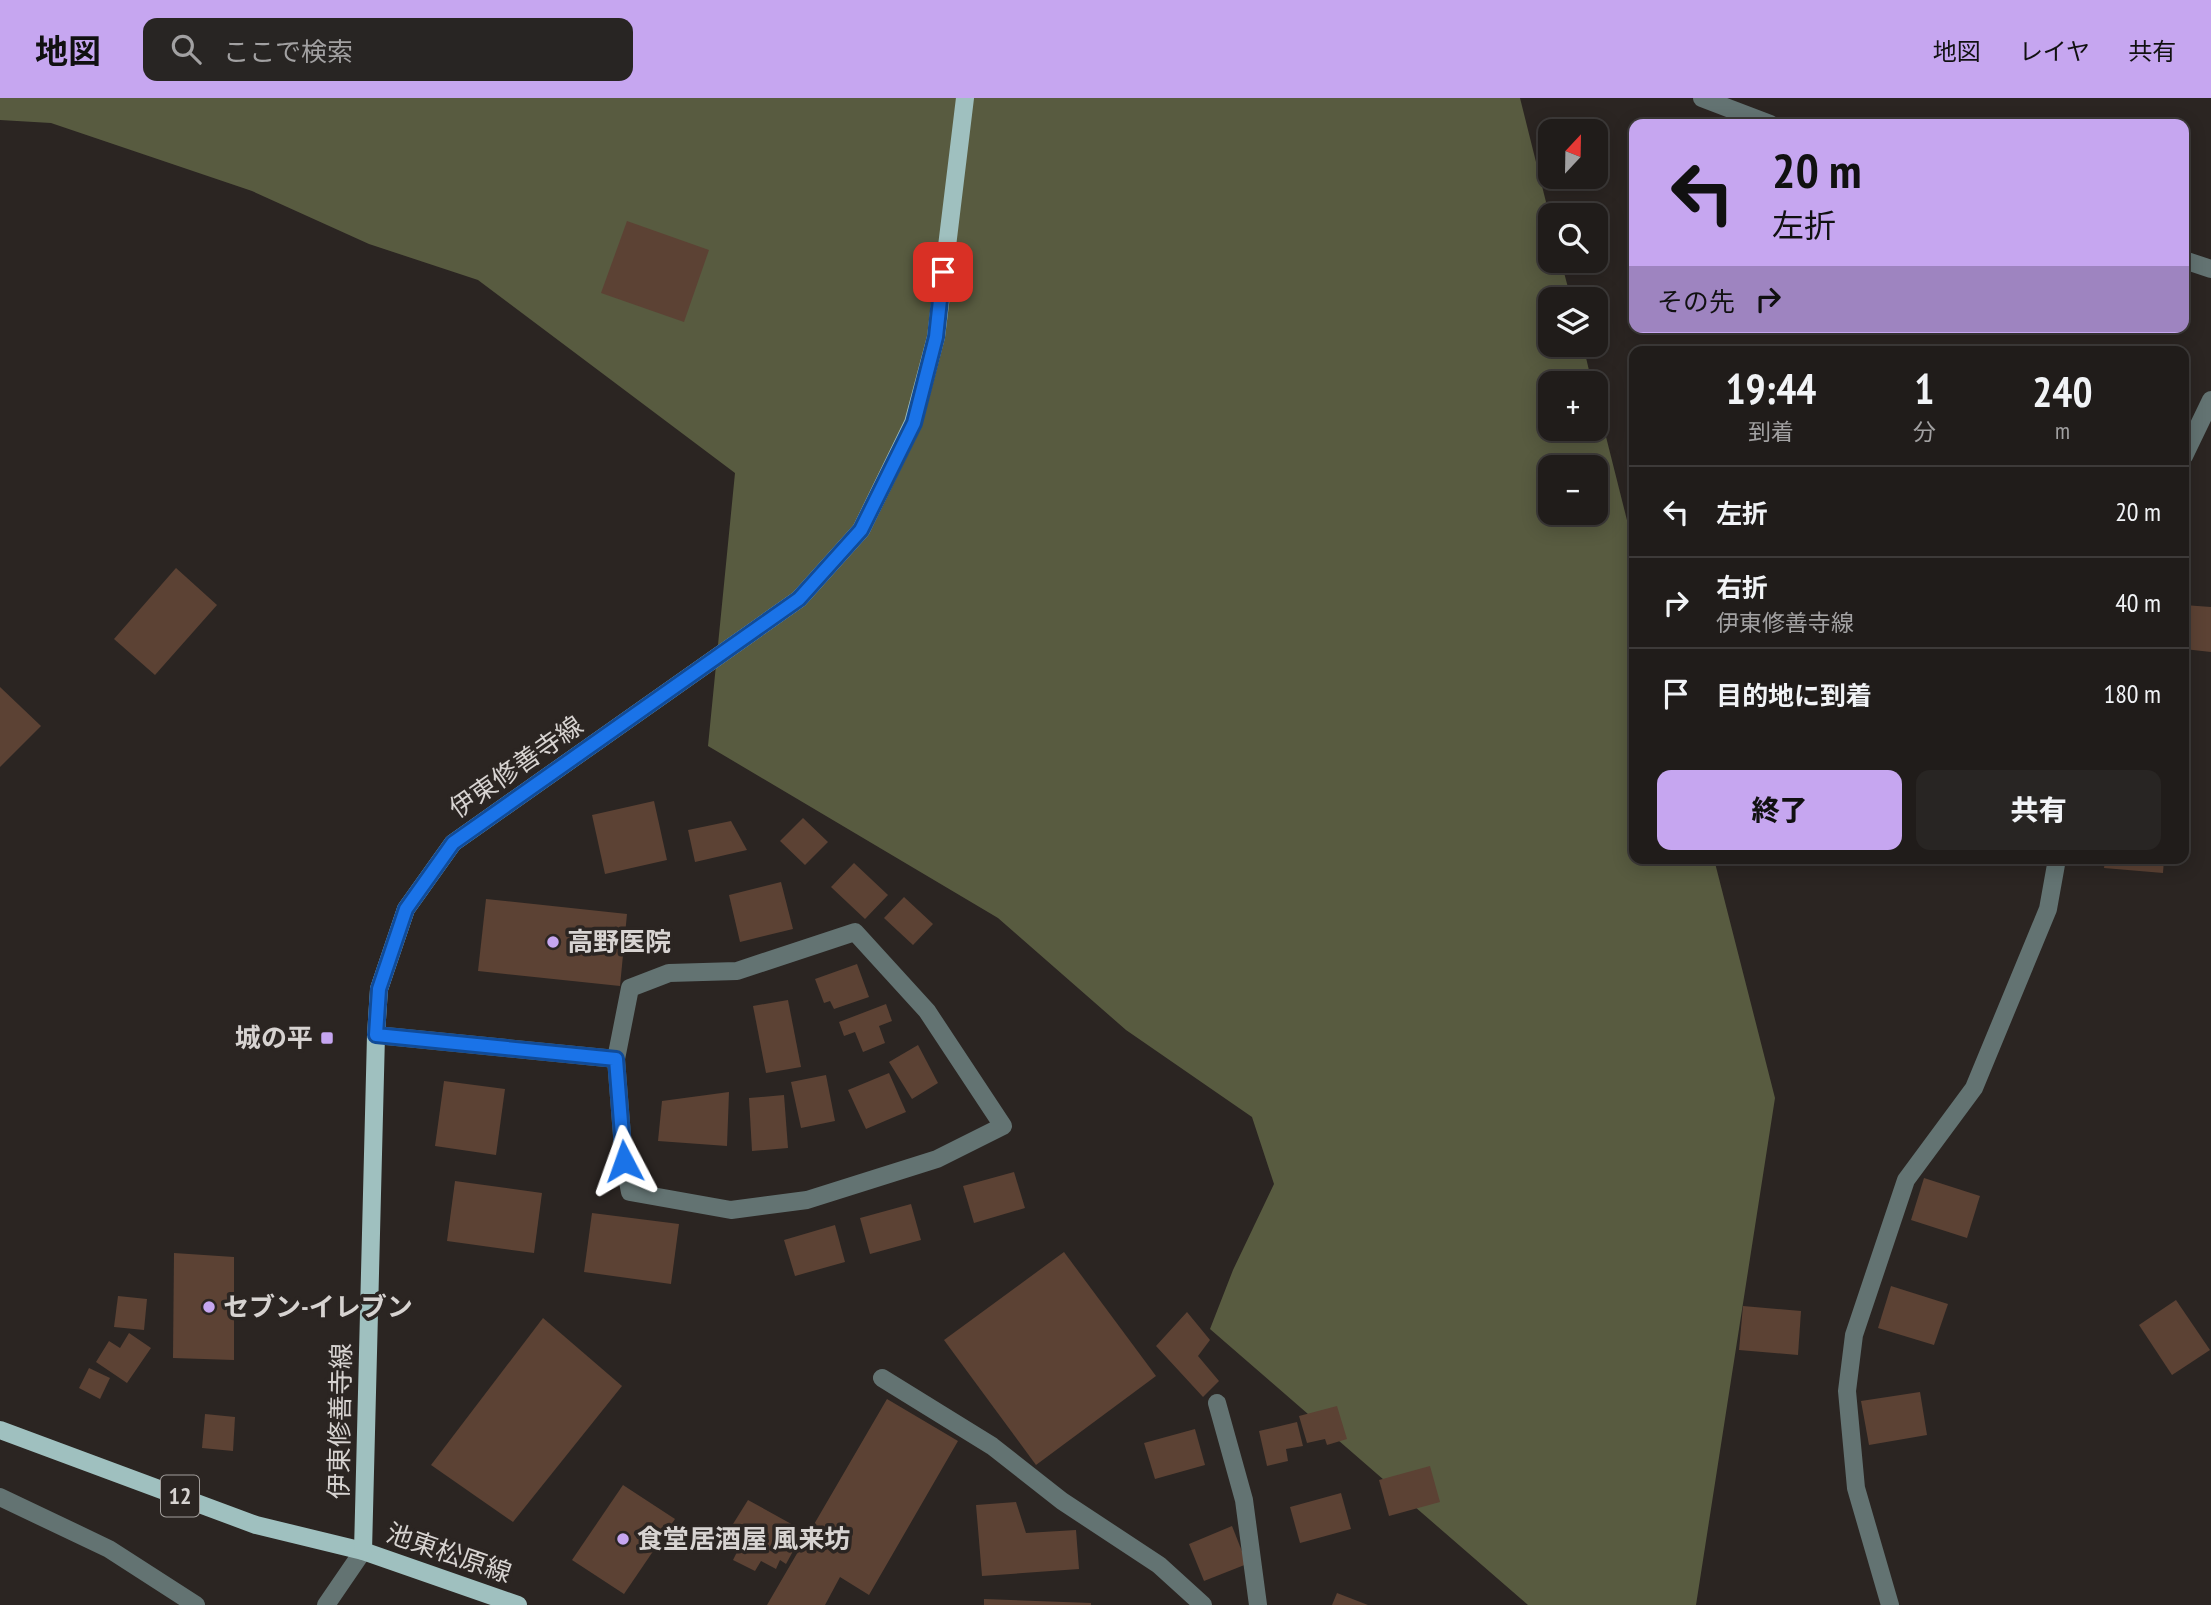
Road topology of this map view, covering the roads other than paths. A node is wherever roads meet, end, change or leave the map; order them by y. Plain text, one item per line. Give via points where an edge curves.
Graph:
1 (965, 98) edge
2 (1702, 98) edge
3 (1757, 119) edge
4 (2189, 262) edge
5 (2211, 269) edge
6 (2211, 400) edge
7 (2189, 446) edge
8 (2056, 864) edge
9 (376, 1035) junction
10 (616, 1059) junction
11 (882, 1378) dead end
12 (1217, 1403) dead end
13 (0, 1430) edge
14 (0, 1497) edge
15 (363, 1551) junction
16 (196, 1605) edge
17 (326, 1605) edge
18 (518, 1605) edge
19 (1203, 1605) edge
20 (1258, 1605) edge
21 (1890, 1605) edge

1 - 9 main road, 伊東修善寺線 via 936,337 914,423 861,530 799,599 453,843 406,909 379,989
2 - 3 street
4 - 5 street
6 - 7 street
8 - 21 street via 2048,909 1974,1088 1906,1180 1854,1335 1847,1391 1856,1488
9 - 10 street
9 - 15 main road, 伊東修善寺線
10 - 10 street via 630,988 669,973 737,971 855,932 927,1011 1003,1126 937,1158 807,1200 731,1210 630,1192
11 - 19 street via 992,1446 1062,1501 1159,1565
12 - 20 street via 1244,1500
13 - 15 main road, 12 via 256,1525
14 - 16 street via 109,1549
15 - 17 street
15 - 18 main road, 池東松原線

